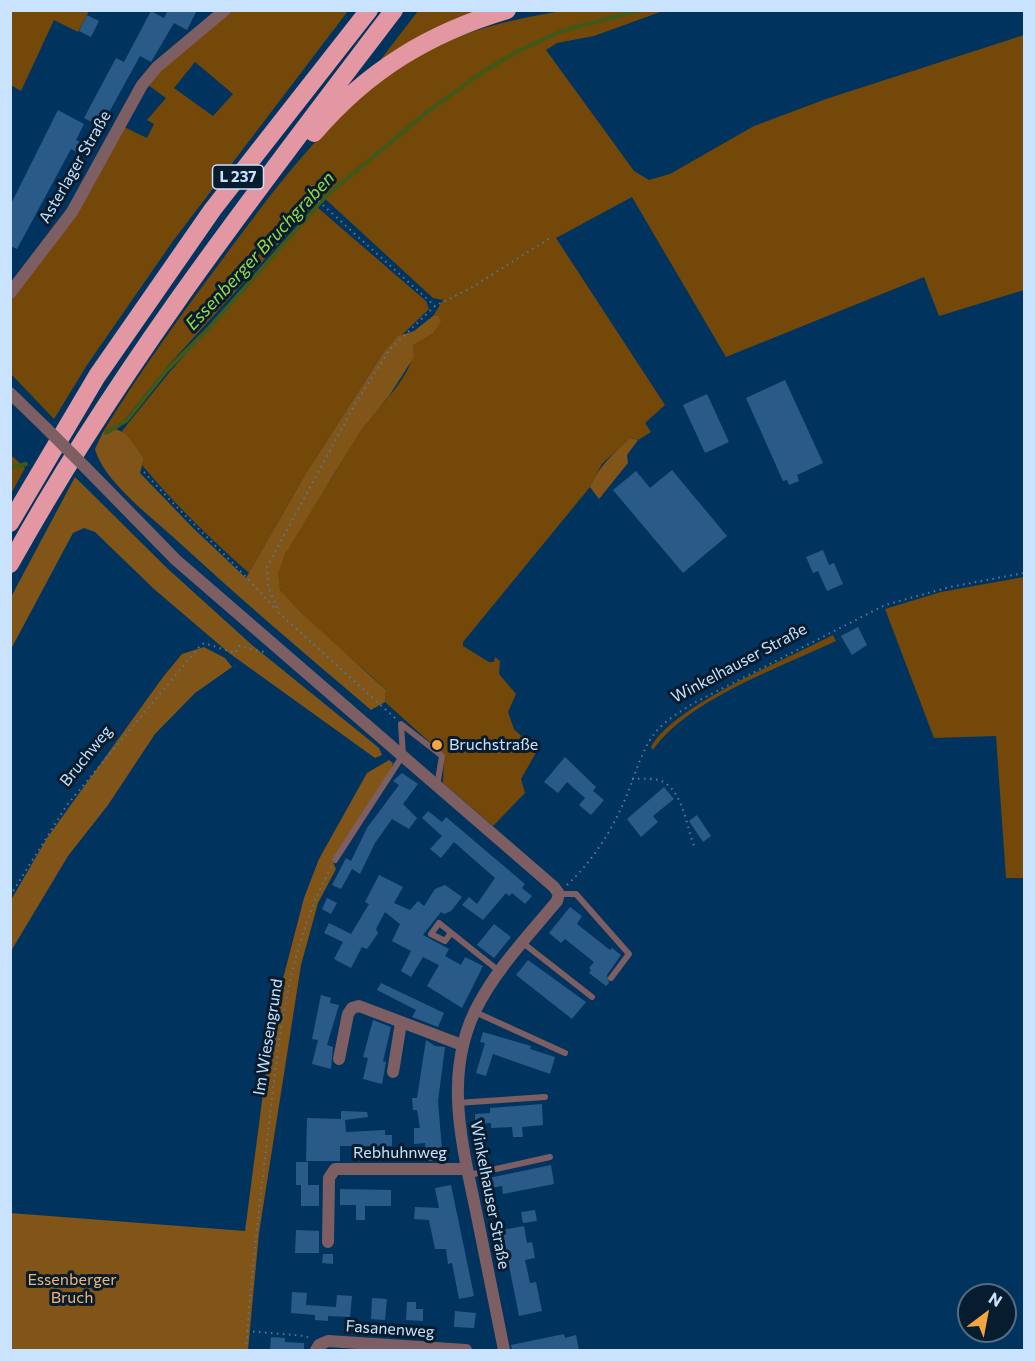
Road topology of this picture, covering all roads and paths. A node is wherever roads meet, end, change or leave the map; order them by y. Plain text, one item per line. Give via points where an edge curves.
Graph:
1 (225, 10) edge
2 (356, 10) edge
3 (369, 10) edge
4 (394, 10) edge
5 (507, 10) edge
6 (333, 57) junction
7 (269, 174) junction
8 (304, 189) dead end
9 (550, 238) dead end
10 (10, 293) edge
11 (435, 306) junction
12 (10, 393) edge
13 (144, 472) dead end
14 (10, 523) edge
15 (10, 564) edge
16 (1024, 573) edge
17 (279, 613) junction
18 (276, 645) junction
19 (401, 723) junction
20 (403, 755) junction
21 (632, 779) junction
22 (437, 786) junction
23 (694, 846) dead end
24 (335, 860) joint
25 (559, 894) junction
26 (10, 896) edge
27 (451, 933) dead end
28 (523, 943) junction
29 (500, 971) junction
30 (610, 978) dead end
31 (592, 997) dead end
32 (475, 1012) junction
33 (401, 1023) junction
34 (462, 1045) junction
35 (565, 1053) dead end
36 (339, 1059) dead end
37 (393, 1072) dead end
38 (545, 1097) dead end
39 (456, 1103) junction
40 (550, 1157) dead end
41 (467, 1172) junction
42 (328, 1242) dead end
43 (247, 1331) junction
44 (318, 1348) edge
45 (246, 1350) edge
46 (466, 1350) edge
47 (504, 1350) edge

1 - 10 street, Asterlager Straße via 168,58 142,86 72,213
2 - 6 highway via 339,34
3 - 6 highway, L 237
4 - 7 highway, L 237
5 - 7 highway via 438,34 375,73 291,160
6 - 14 highway, L 237 via 213,209 97,376
7 - 15 highway, L 237 via 148,343
8 - 11 path
9 - 11 path
11 - 17 path via 390,349 286,528 267,567 268,586
12 - 18 street, bridge via 176,560
13 - 17 path
16 - 21 path, Winkelhauser Straße via 885,605 694,703 655,733
17 - 19 path
18 - 20 street
18 - 26 path, Bruchweg via 260,653 239,646 236,653 211,644 200,646 67,805
19 - 20 lane
19 - 22 lane via 442,756
20 - 22 street
20 - 24 lane
21 - 23 path via 656,780 673,791
21 - 25 path, Winkelhauser Straße via 597,851
22 - 25 street
24 - 43 path, Im Wiesengrund via 315,896 294,964 276,1065
25 - 28 street, Winkelhauser Straße via 557,902
25 - 30 lane via 576,894 629,954
27 - 29 lane
28 - 29 street, Winkelhauser Straße
28 - 31 lane
29 - 32 street, Winkelhauser Straße
32 - 34 street, Winkelhauser Straße
32 - 35 lane
33 - 34 street
33 - 36 street via 359,1006 352,1008
33 - 37 street
34 - 39 street, Winkelhauser Straße
38 - 39 lane
39 - 41 street, Winkelhauser Straße
40 - 41 lane
41 - 42 street, Rebhuhnweg via 335,1169 330,1178
41 - 47 street, Winkelhauser Straße
43 - 44 path via 305,1336
43 - 45 path, Im Wiesengrund
44 - 46 street, Fasanenweg via 328,1341

